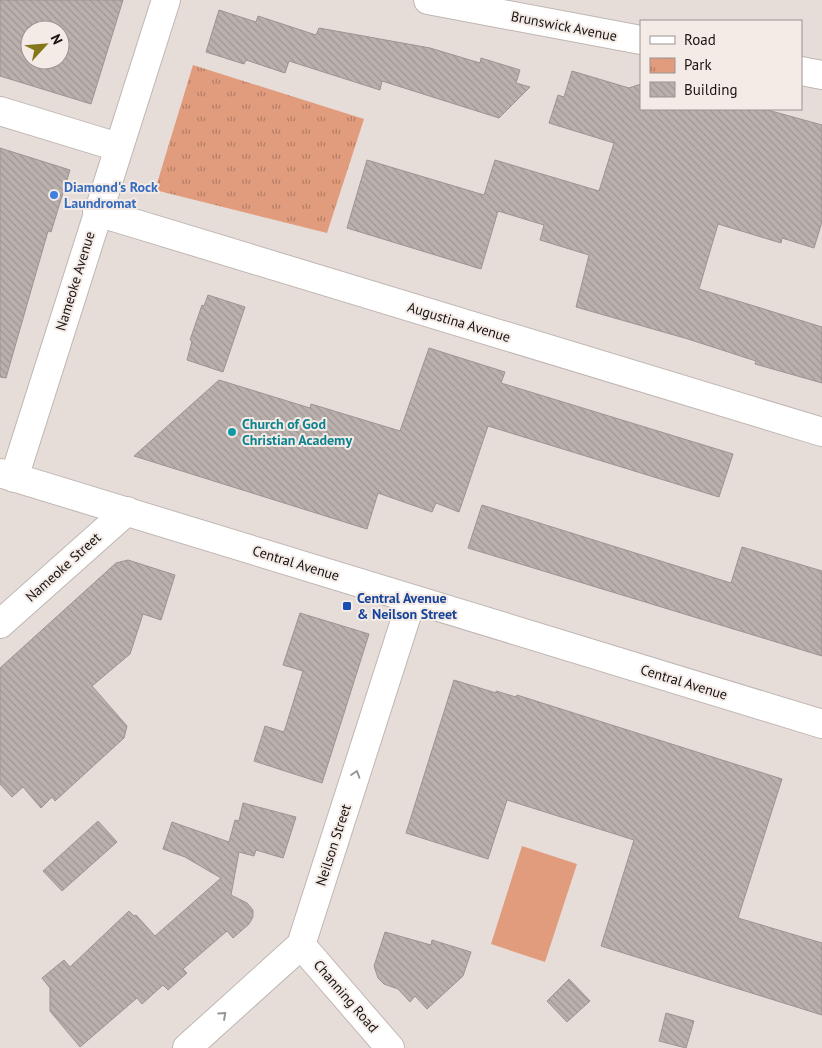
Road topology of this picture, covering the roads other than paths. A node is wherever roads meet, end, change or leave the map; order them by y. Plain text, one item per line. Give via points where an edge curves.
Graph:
1 (166, 0) edge
2 (428, 0) edge
3 (640, 40) edge
4 (802, 71) edge
5 (822, 75) edge
6 (0, 111) edge
7 (118, 147) junction
8 (97, 212) junction
9 (822, 432) edge
10 (7, 476) edge
11 (126, 511) junction
12 (412, 599) junction
13 (0, 624) edge
14 (822, 724) edge
15 (301, 945) junction
16 (187, 1048) edge
17 (390, 1048) edge

1 - 7 street, Nameoke Avenue
2 - 3 street, Brunswick Avenue
4 - 5 street
6 - 7 street
7 - 8 street, Nameoke Avenue
8 - 9 street, Augustina Avenue
8 - 10 street, Nameoke Avenue
10 - 11 street, Central Avenue
11 - 12 street, Central Avenue
11 - 13 street, Nameoke Street
12 - 14 street, Central Avenue
15 -> 12 street, Neilson Street
16 -> 15 street
15 - 17 street, Channing Road

